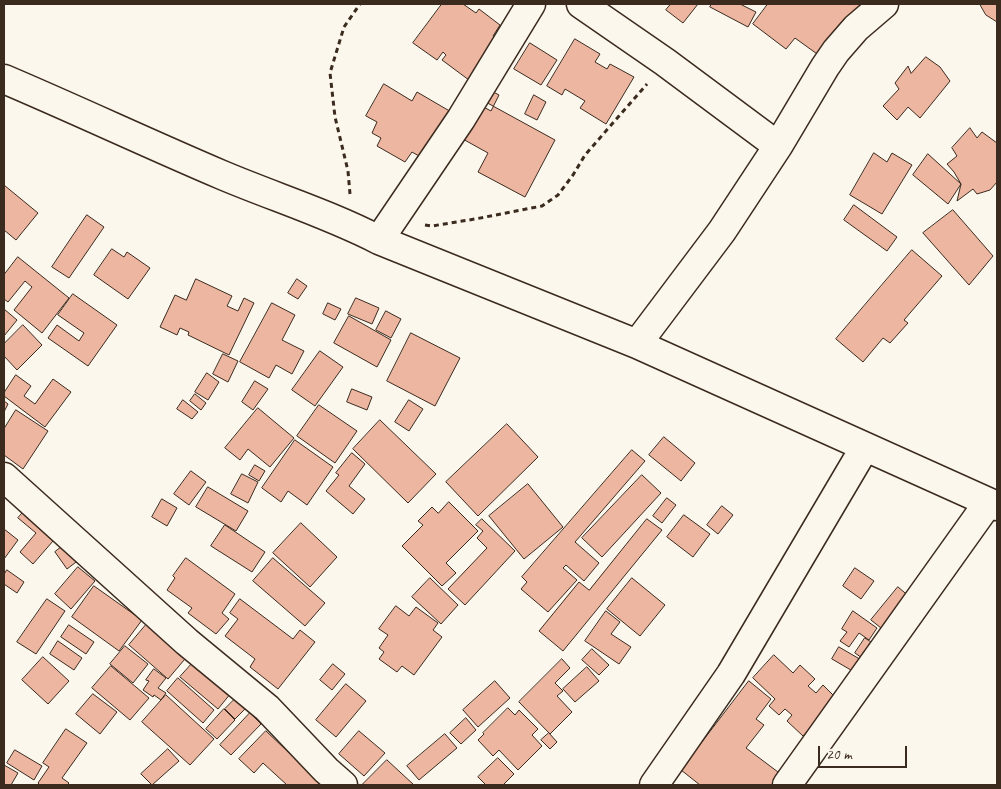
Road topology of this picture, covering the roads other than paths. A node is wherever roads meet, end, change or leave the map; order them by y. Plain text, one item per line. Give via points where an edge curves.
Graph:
1 (531, 4) edge
2 (581, 4) edge
3 (884, 4) edge
4 (4, 79) edge
5 (778, 146) junction
6 (386, 231) junction
7 (638, 344) junction
8 (865, 447) junction
9 (4, 477) edge
10 (993, 504) edge
11 (343, 785) edge
12 (654, 785) edge
13 (787, 785) edge

1 - 6 street via 461,119
2 - 5 street
3 - 5 street via 836,51
4 - 6 street via 276,197 348,224
5 - 7 street via 722,231
6 - 7 street
7 - 8 street
8 - 10 street
8 - 12 street via 731,674
9 - 11 street via 187,642 266,708
10 - 13 street

